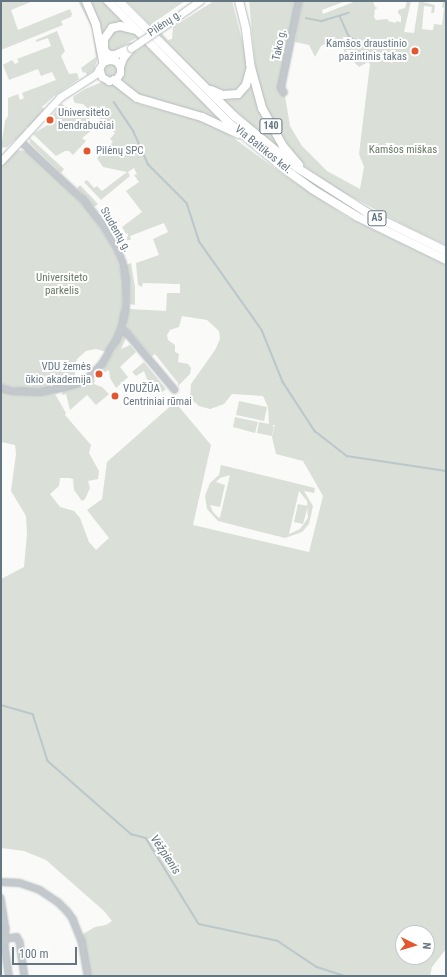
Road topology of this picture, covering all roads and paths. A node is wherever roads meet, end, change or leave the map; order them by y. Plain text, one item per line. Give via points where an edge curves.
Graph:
1 (86, 1) edge
2 (108, 1) edge
3 (119, 1) edge
4 (200, 1) edge
5 (239, 1) edge
6 (245, 1) edge
7 (299, 1) edge
8 (246, 30) junction
9 (138, 32) junction
10 (131, 48) junction
11 (112, 60) junction
12 (250, 64) junction
13 (101, 65) junction
14 (120, 67) junction
15 (104, 79) junction
16 (114, 80) junction
17 (205, 88) junction
18 (284, 93) dead end
19 (44, 116) junction
20 (248, 139) junction
21 (20, 140) junction
22 (1, 161) edge
23 (311, 179) junction
24 (446, 251) edge
25 (446, 260) edge
26 (122, 327) junction
27 (1, 388) edge
28 (175, 390) dead end
29 (1, 882) edge
30 (1, 898) edge
31 (5, 939) junction
32 (9, 976) edge
33 (25, 976) edge
34 (88, 976) edge

1 - 13 highway via 96,25
2 - 9 highway, Via Baltikos kel. / A5
3 - 17 highway, Via Baltikos kel. / A5
4 - 10 main road, Pilėnų g., bridge
5 - 8 highway
6 - 8 highway, 140
7 - 18 street, Tako g. via 281,88
8 - 12 highway, 140
9 - 10 highway via 120,26 112,28 104,39 104,50 109,55
9 - 20 highway, Via Baltikos kel. / A5
10 - 11 main road, Pilėnų g.
10 - 14 main road, Pilėnų g.
11 - 13 main road
11 - 14 main road
12 - 17 highway via 248,82 238,94 223,95
12 - 23 highway, 140 via 267,120 283,146
13 - 15 main road via 100,74
13 - 19 main road via 96,74 64,94
14 - 16 main road via 120,73
15 - 16 main road
15 - 19 main road via 87,84
16 - 20 highway via 137,98 202,117
17 - 23 highway, Via Baltikos kel. / A5 via 253,133
19 - 21 main road
20 - 25 highway, Via Baltikos kel. / A5 via 282,167 334,202
21 - 22 main road
21 - 26 street, Studentų g. via 92,210 117,248 123,264 126,285
23 - 24 highway, Via Baltikos kel. / A5 via 368,213
26 - 27 street, Studentų g. via 102,364 81,382 39,392
26 - 28 street
29 - 34 street via 20,883 40,890 68,912 82,941
30 - 31 street via 6,928
31 - 32 street
31 - 33 street via 17,937 20,942

